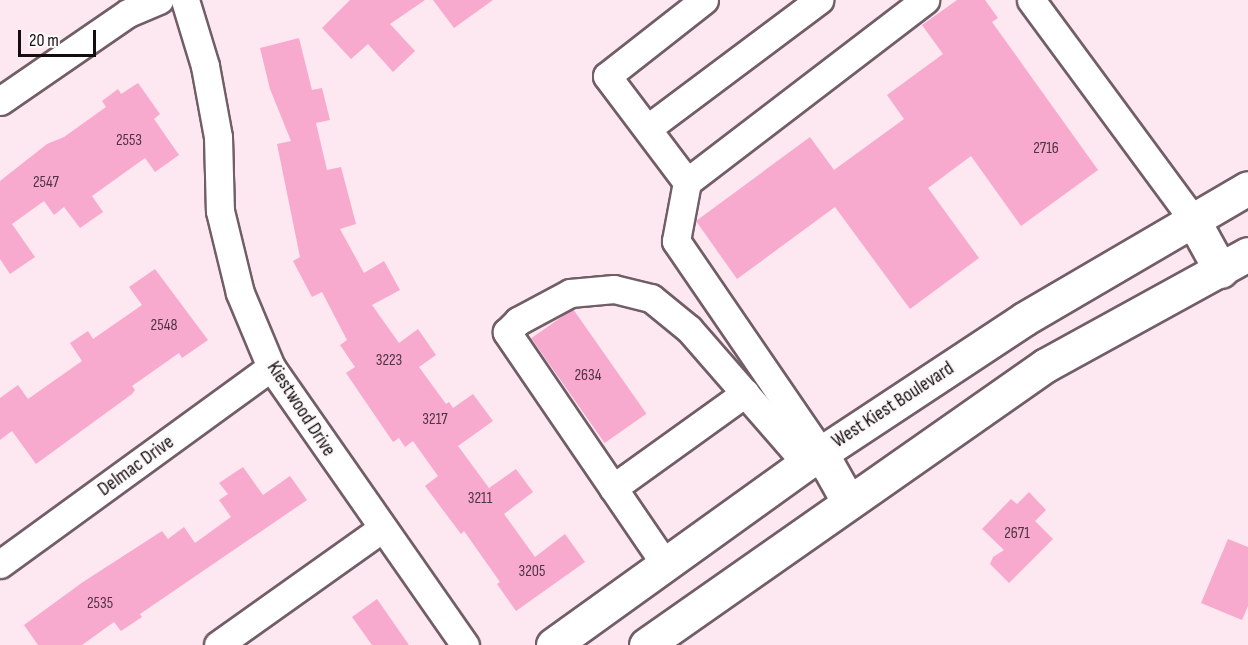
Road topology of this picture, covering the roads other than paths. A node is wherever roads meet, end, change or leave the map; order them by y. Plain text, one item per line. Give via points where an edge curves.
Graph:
1 (159, 0) edge
2 (185, 0) edge
3 (704, 0) edge
4 (819, 0) edge
5 (925, 0) edge
6 (1031, 0) edge
7 (0, 101) edge
8 (648, 128) junction
9 (687, 182) junction
10 (1248, 188) edge
11 (1193, 220) junction
12 (1248, 254) edge
13 (1221, 271) junction
14 (271, 367) junction
15 (745, 393) junction
16 (813, 458) junction
17 (613, 488) junction
18 (848, 501) junction
19 (381, 529) junction
20 (0, 564) edge
21 (665, 564) junction
22 (218, 645) edge
23 (465, 645) edge
24 (553, 645) edge
25 (646, 645) edge

1 - 7 street via 120,18
2 - 14 street, Kiestwood Drive via 205,66 218,137 220,212 240,293
3 - 8 street via 607,76
4 - 8 street
5 - 9 street
6 - 11 street
8 - 9 street
9 - 16 street via 676,241
10 - 11 main road, West Kiest Boulevard
11 - 13 main road
11 - 16 main road, West Kiest Boulevard via 1024,319
12 - 13 main road
13 - 18 main road via 1047,365
14 - 19 street, Kiestwood Drive
14 - 20 street, Delmac Drive
15 - 16 street
15 - 17 street
15 - 17 street via 689,329 651,298 614,289 570,293 518,321 507,332
16 - 18 main road
16 - 21 main road, West Kiest Boulevard
17 - 21 street
18 - 25 main road
19 - 22 street
19 - 23 street, Kiestwood Drive
21 - 24 main road, West Kiest Boulevard

